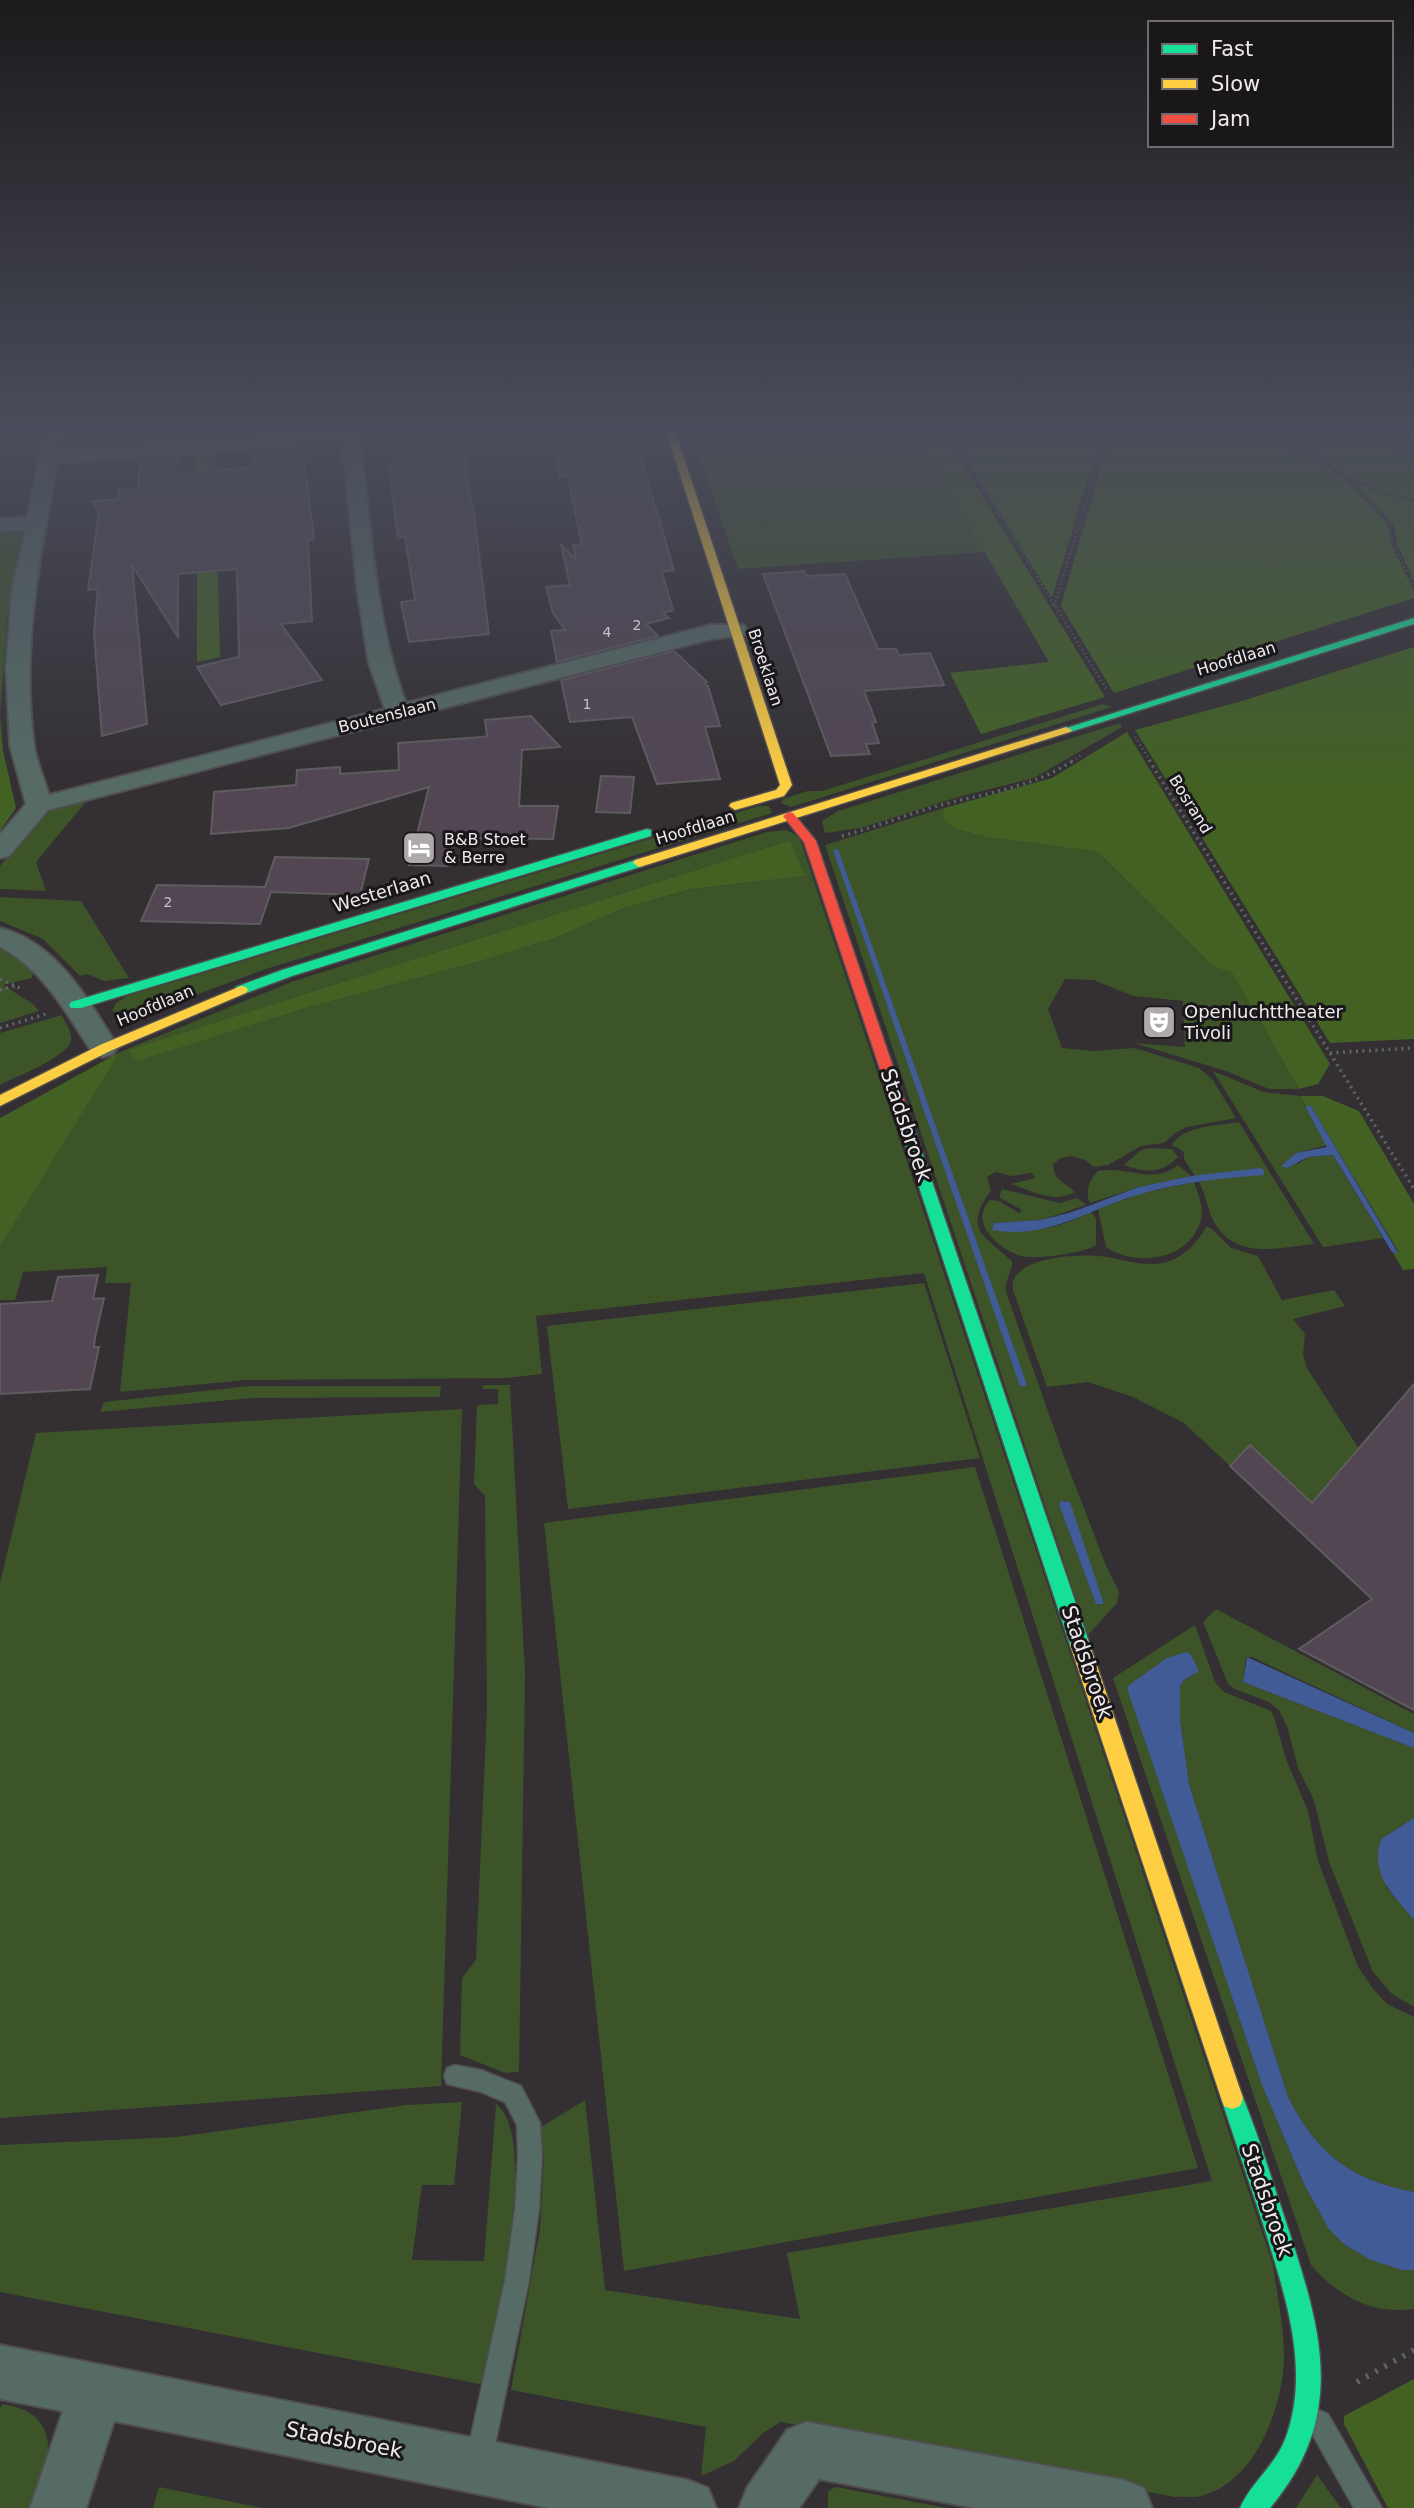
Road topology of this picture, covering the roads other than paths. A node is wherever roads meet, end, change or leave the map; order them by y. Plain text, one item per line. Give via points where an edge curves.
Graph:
1 (31, 548) edge
2 (363, 548) edge
3 (709, 548) edge
4 (1414, 621) edge
5 (736, 630) junction
6 (398, 712) junction
7 (39, 805) junction
8 (716, 812) dead end
9 (789, 816) junction
10 (663, 828) dead end
11 (0, 850) edge
12 (0, 936) edge
13 (76, 1005) junction
14 (103, 1047) junction
15 (0, 1101) edge
16 (455, 2076) dead end
17 (0, 2372) edge
18 (97, 2391) junction
19 (1310, 2407) junction
20 (478, 2466) junction
21 (58, 2508) edge
22 (688, 2508) edge
23 (767, 2508) edge
24 (1124, 2508) edge
25 (1254, 2508) edge
26 (1369, 2508) edge

1 - 7 street via 17,668 22,746
2 - 6 street via 380,664
3 - 5 street, Broeklaan
4 - 9 street, Hoofdlaan
5 - 6 street, Boutenslaan via 711,632
5 - 8 street, Broeklaan via 786,785 780,793
6 - 7 street, Boutenslaan
7 - 11 street
9 - 14 street, Hoofdlaan via 265,981
9 - 19 street, Stadsbroek via 810,841 1300,2300 1309,2344
10 - 13 street, Westerlaan
12 - 13 street via 42,962
13 - 14 street
14 - 15 street, Hoofdlaan
16 - 20 lane via 513,2094 529,2134 529,2177 517,2280
17 - 18 street, Stadsbroek
18 - 20 street, Stadsbroek
18 - 21 street
19 - 25 street, Stadsbroek via 1283,2477
19 - 26 lane
20 - 22 street, Stadsbroek
23 - 24 street via 806,2449

